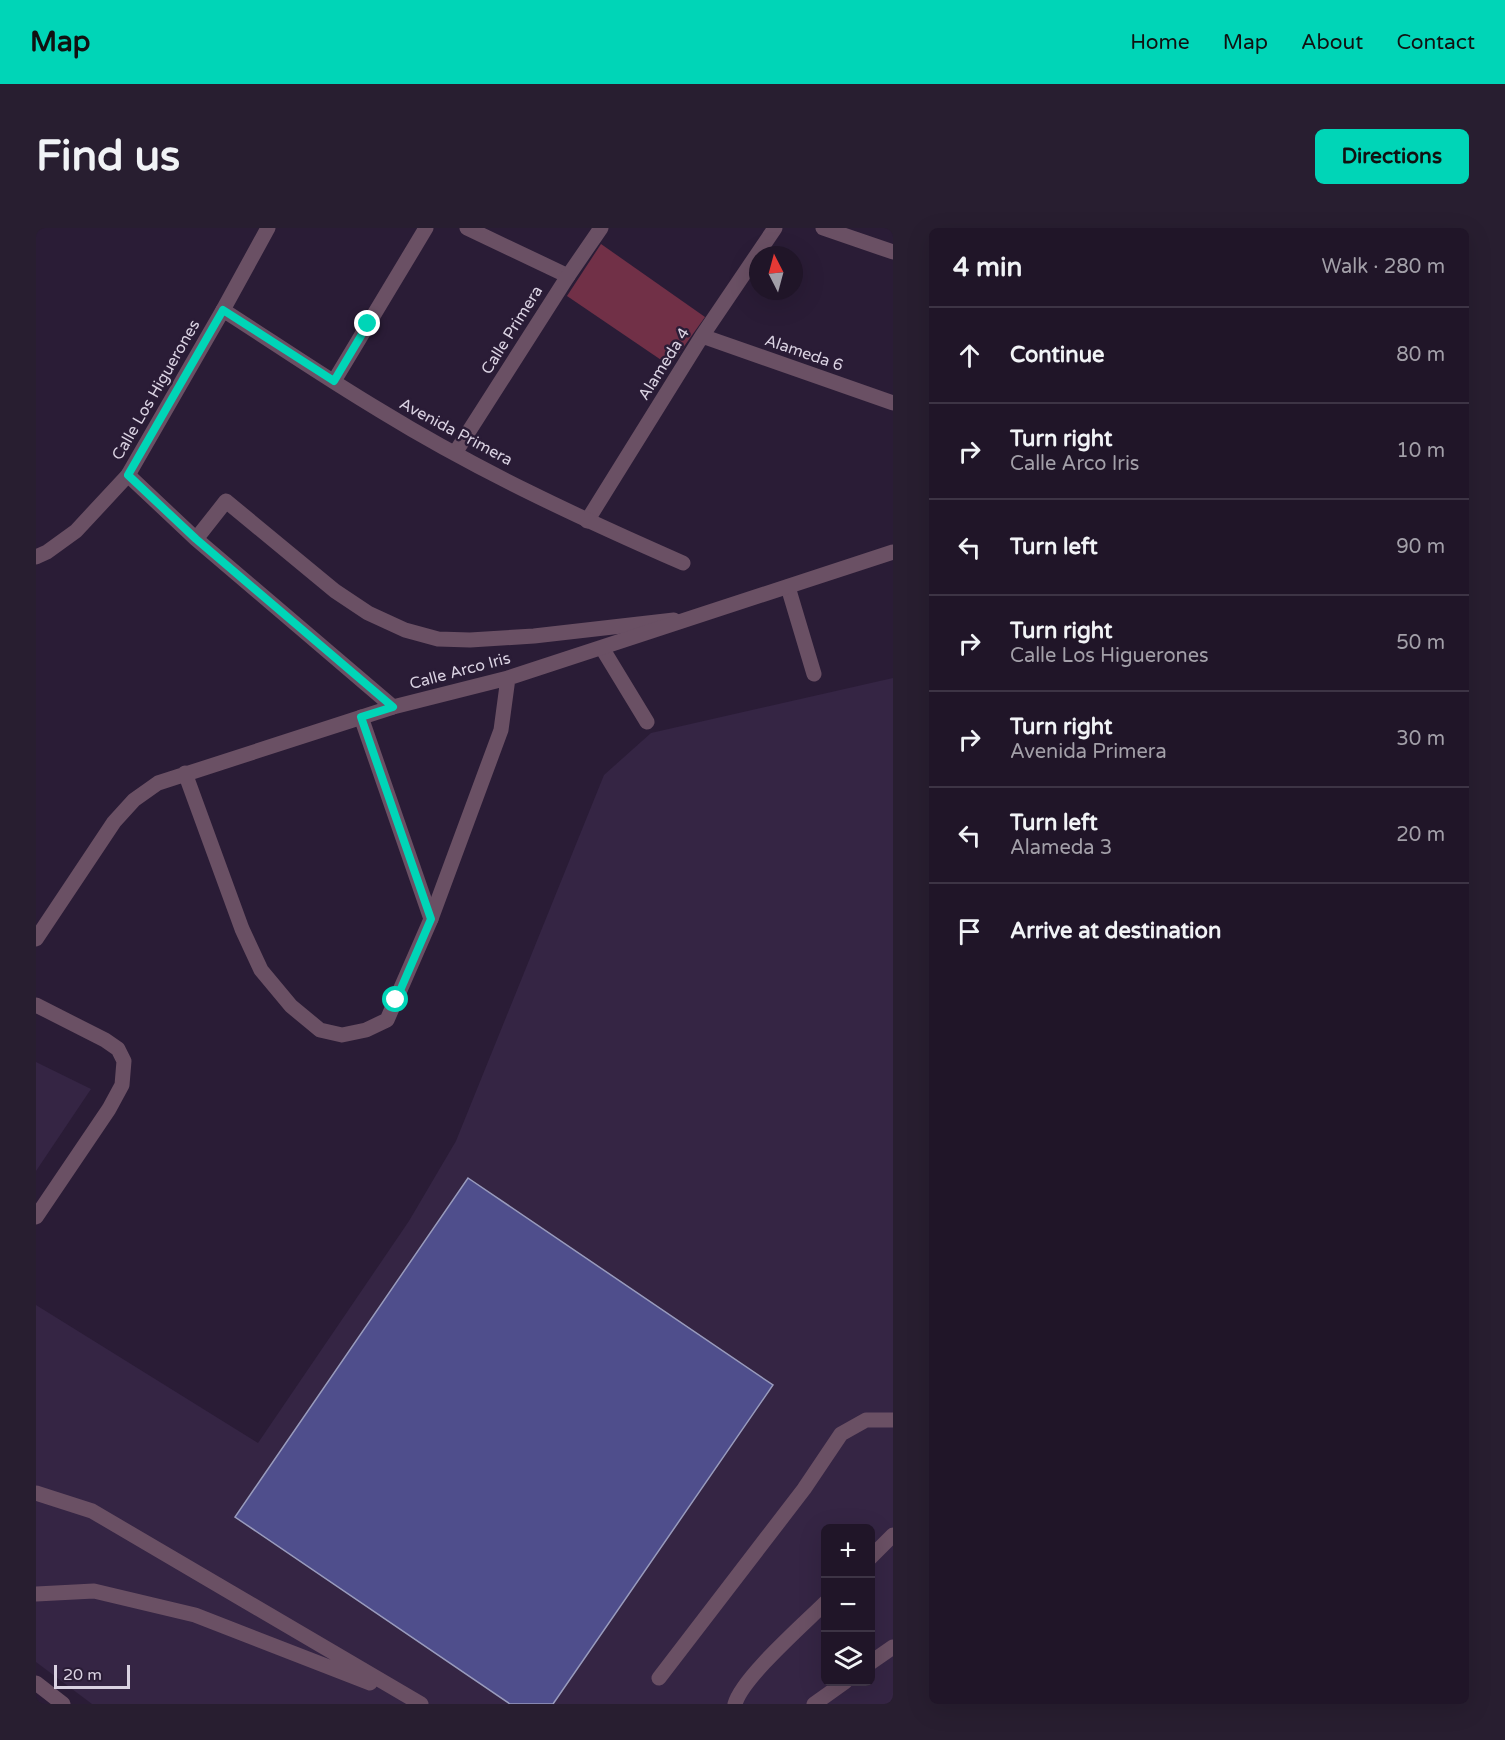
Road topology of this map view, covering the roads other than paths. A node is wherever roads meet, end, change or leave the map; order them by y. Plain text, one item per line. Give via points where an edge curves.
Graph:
1 (268, 228) edge
2 (426, 228) edge
3 (467, 228) edge
4 (601, 228) edge
5 (775, 228) edge
6 (823, 228) edge
7 (893, 252) edge
8 (568, 276) junction
9 (223, 310) junction
10 (702, 336) junction
11 (334, 381) junction
12 (893, 403) edge
13 (455, 453) junction
14 (128, 475) junction
15 (587, 521) junction
16 (196, 539) junction
17 (893, 552) edge
18 (36, 557) edge
19 (683, 563) dead end
20 (788, 587) junction
21 (697, 617) junction
22 (602, 648) junction
23 (814, 674) dead end
24 (507, 678) junction
25 (393, 707) junction
26 (361, 717) junction
27 (647, 722) dead end
28 (185, 772) junction
29 (431, 919) junction
30 (36, 939) edge
31 (36, 1005) edge
32 (36, 1217) edge
33 (893, 1420) edge
34 (36, 1493) edge
35 (893, 1535) edge
36 (875, 1552) edge
37 (36, 1594) edge
38 (821, 1606) edge
39 (893, 1647) edge
40 (875, 1660) edge
41 (659, 1678) dead end
42 (36, 1683) edge
43 (839, 1686) edge
44 (417, 1701) edge
45 (63, 1704) edge
46 (735, 1704) edge
47 (814, 1704) edge

1 - 9 street, Calle Los Higuerones
2 - 11 street
3 - 8 street
4 - 8 street, Calle Primera
5 - 10 street, Alameda 4
6 - 7 street
8 - 13 street, Calle Primera
9 - 11 street, Avenida Primera
9 - 14 street, Calle Los Higuerones
10 - 12 street, Alameda 6
10 - 15 street, Alameda 4
11 - 13 street, Avenida Primera
13 - 15 street, Avenida Primera
14 - 16 street
14 - 18 street, Calle Los Higuerones via 76,531
15 - 19 street, Avenida Primera
16 - 21 street via 226,501 335,591 368,613 405,630 438,639 534,636
16 - 25 street
17 - 20 street, Calle Arco Iris
20 - 21 street, Calle Arco Iris
20 - 23 street
21 - 22 street, Calle Arco Iris
22 - 24 street, Calle Arco Iris
22 - 27 street
24 - 25 street, Calle Arco Iris
24 - 29 street via 501,730
25 - 26 street, Calle Arco Iris
26 - 28 street, Calle Arco Iris
26 - 29 street
28 - 29 street via 242,929 261,970 291,1006 320,1030 342,1035 387,1020
28 - 30 street, Calle Arco Iris via 158,783 134,800 114,822
31 - 32 street via 105,1040 118,1049 124,1061 122,1084 109,1109
33 - 41 street via 866,1420 841,1434 804,1490
34 - 44 street via 92,1511
35 - 36 street
37 - 44 street via 94,1591 195,1615
38 - 46 street via 760,1668
39 - 40 street
42 - 45 street
43 - 47 street

